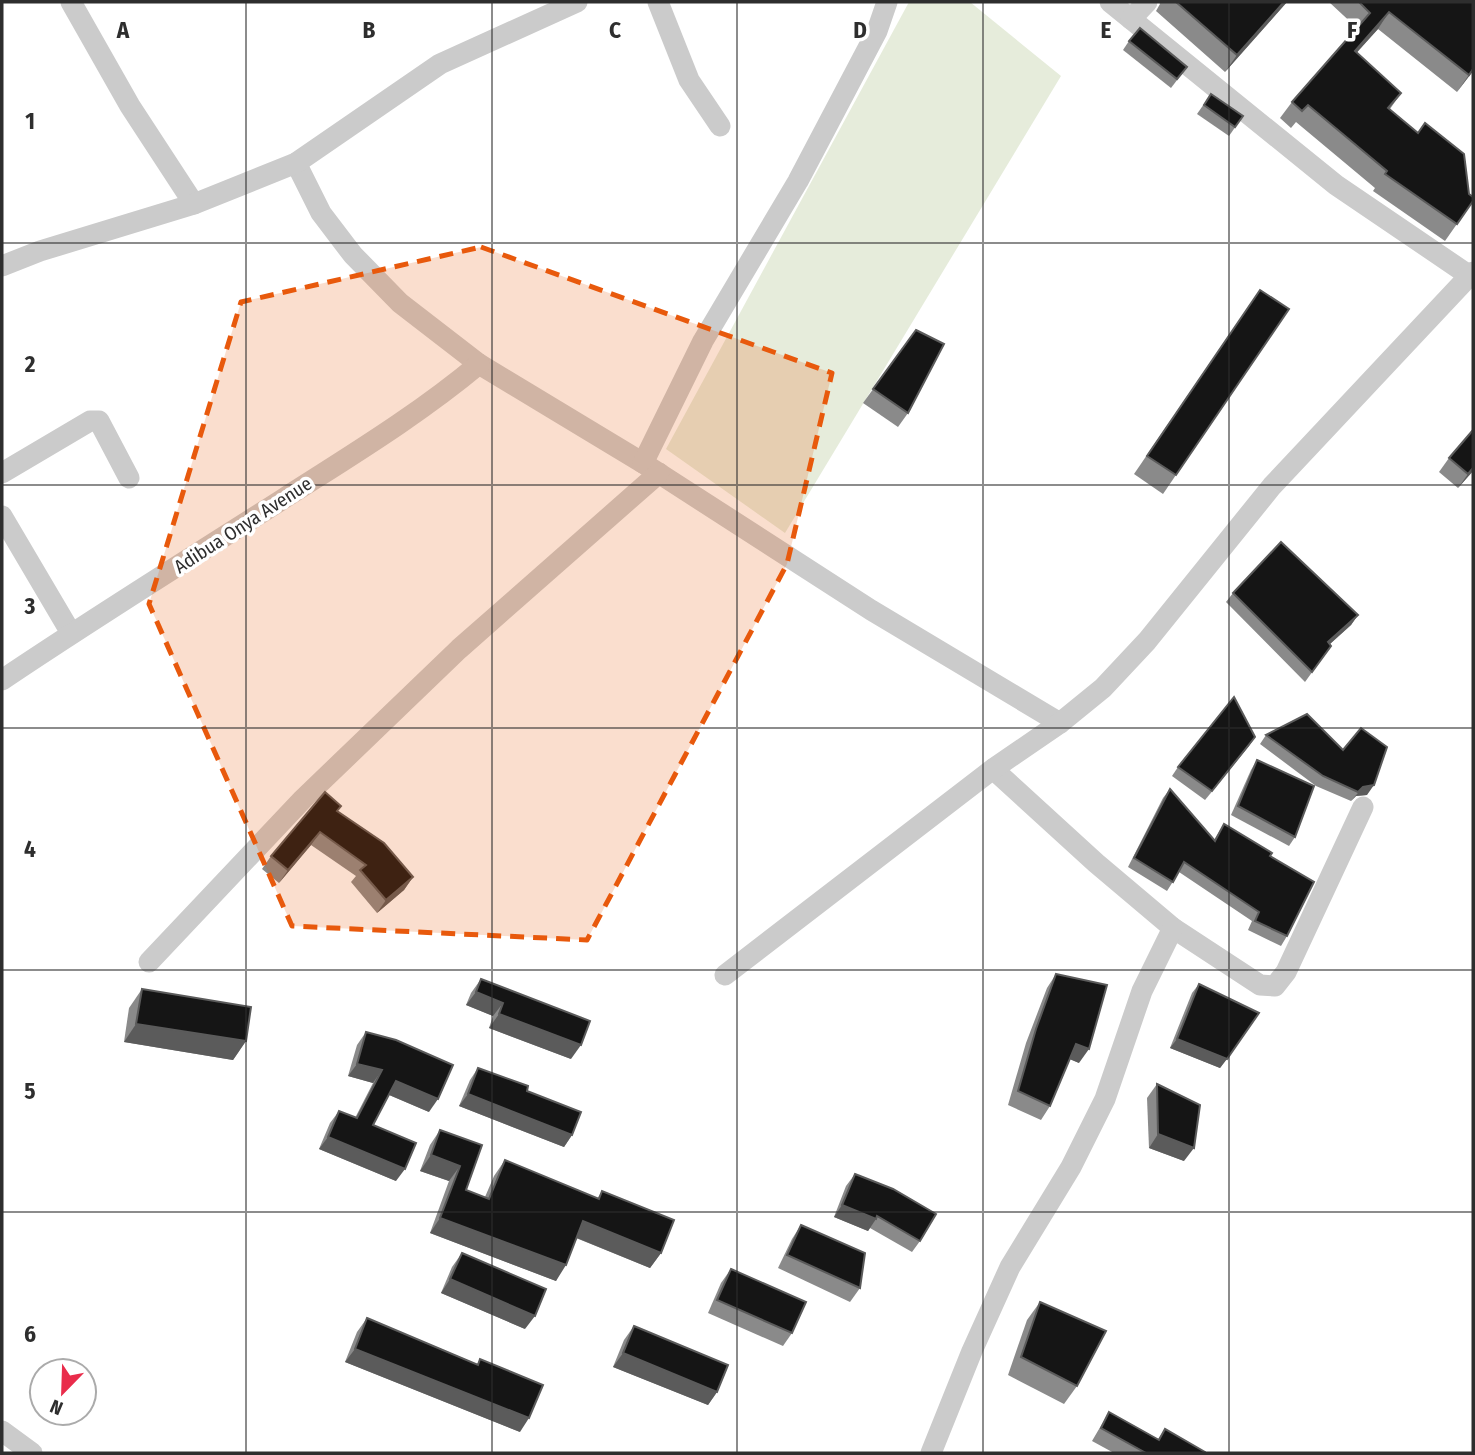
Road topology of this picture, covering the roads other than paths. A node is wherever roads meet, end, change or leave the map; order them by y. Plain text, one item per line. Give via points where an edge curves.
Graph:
1 (71, 2) edge
2 (577, 2) edge
3 (658, 2) edge
4 (887, 2) edge
5 (1110, 2) edge
6 (1147, 2) edge
7 (1131, 19) junction
8 (720, 126) dead end
9 (296, 163) junction
10 (194, 204) junction
11 (2, 265) edge
12 (1472, 274) edge
13 (479, 364) junction
14 (651, 468) junction
15 (2, 473) edge
16 (129, 478) dead end
17 (2, 516) edge
18 (71, 634) junction
19 (2, 680) edge
20 (1060, 723) junction
21 (993, 769) junction
22 (1363, 807) dead end
23 (1173, 928) junction
24 (149, 962) dead end
25 (725, 975) dead end
26 (2, 1431) edge
27 (32, 1453) edge
28 (931, 1453) edge

1 - 10 street via 130,106
2 - 9 street via 440,64
3 - 8 street via 689,80
4 - 14 street via 877,31 798,181 703,341
5 - 7 street
6 - 7 street
7 - 12 street via 1336,185
9 - 10 street
9 - 13 street via 321,213 352,255 400,303
10 - 11 street
12 - 20 street via 1272,486 1147,641 1103,688
13 - 14 street
13 - 18 street, Adibua Onya Avenue via 387,433
14 - 20 street via 871,610
14 - 24 street via 303,799
15 - 16 street via 90,421 99,421
17 - 18 street
18 - 19 street, Adibua Onya Avenue
20 - 21 street
21 - 23 street
21 - 25 street
22 - 23 street via 1286,972 1275,986 1260,985
23 - 28 street via 1142,992 1105,1099 1071,1167 1010,1267
26 - 27 street

